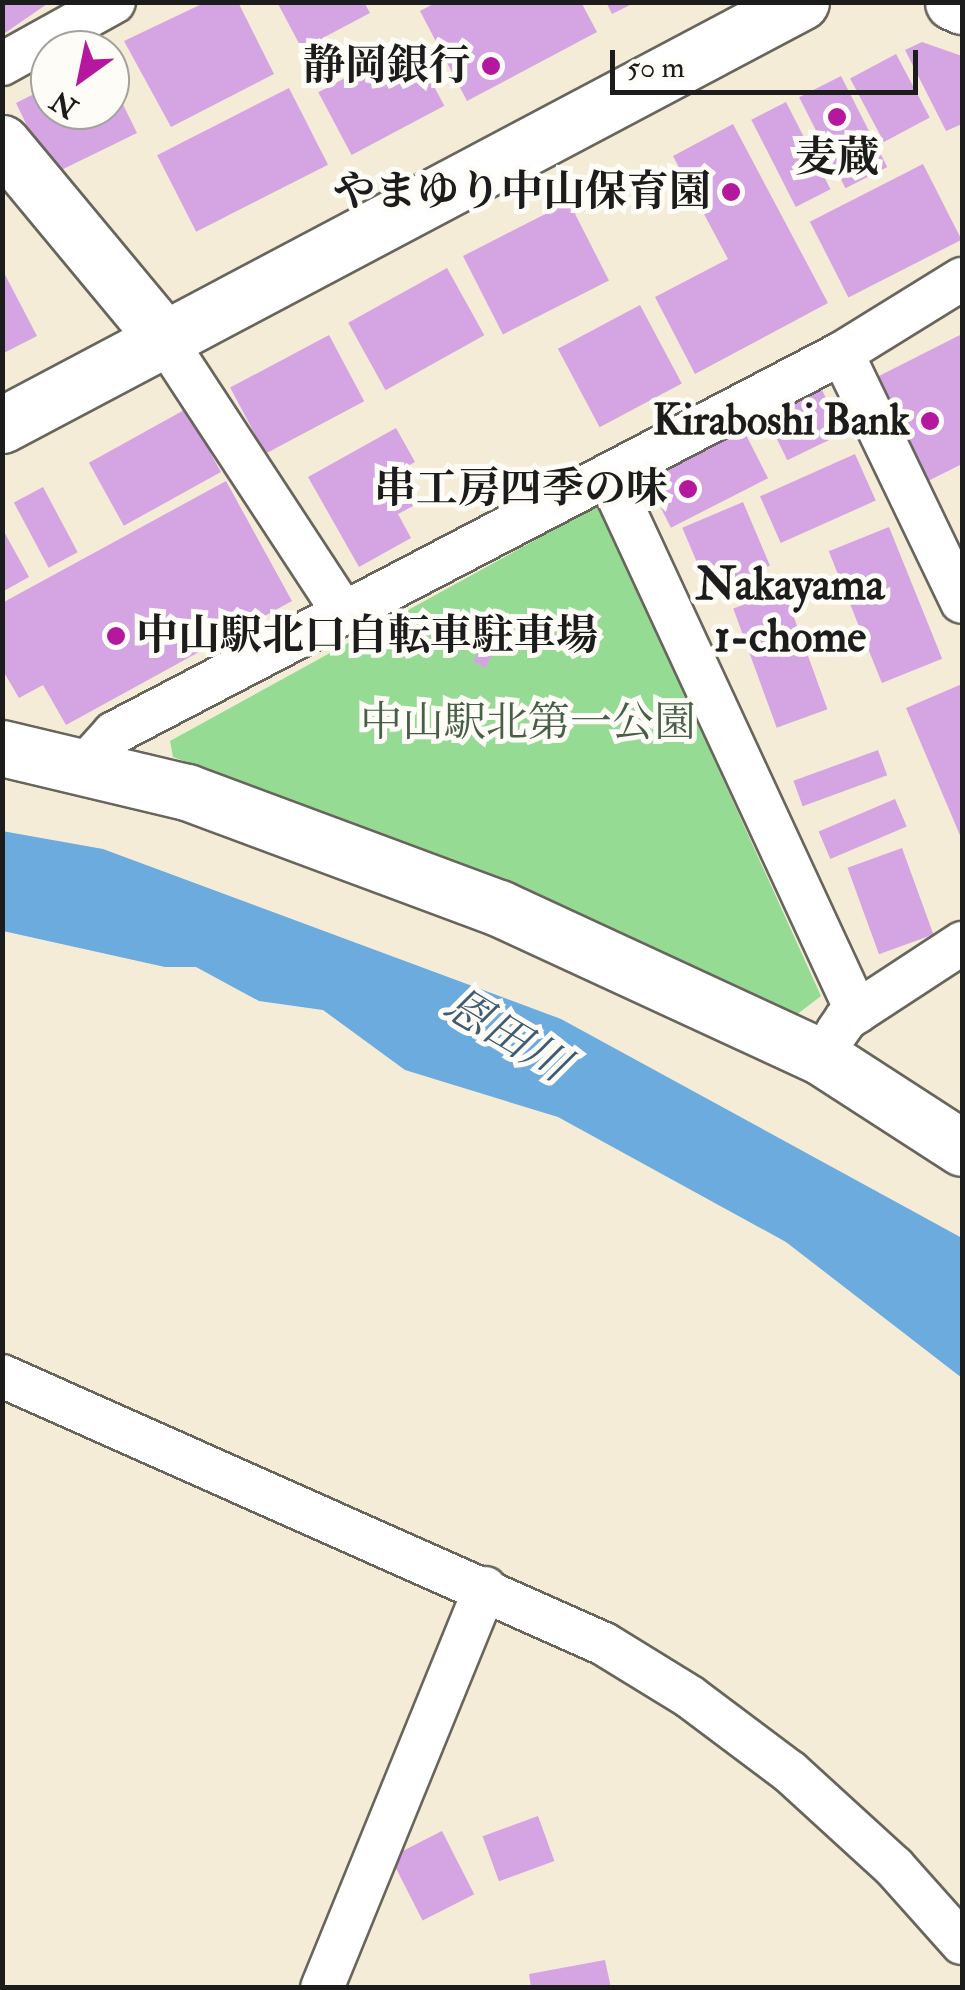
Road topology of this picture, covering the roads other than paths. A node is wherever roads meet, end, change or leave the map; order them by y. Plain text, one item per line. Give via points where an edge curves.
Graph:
1 (114, 2) edge
2 (800, 2) edge
3 (953, 2) edge
4 (962, 6) edge
5 (2, 64) edge
6 (2, 142) edge
7 (962, 278) edge
8 (162, 337) junction
9 (842, 354) junction
10 (2, 425) edge
11 (608, 475) junction
12 (962, 602) edge
13 (343, 612) junction
14 (2, 748) edge
15 (85, 766) junction
16 (962, 944) edge
17 (858, 1012) junction
18 (820, 1056) junction
19 (962, 1148) edge
20 (2, 1376) edge
21 (485, 1588) junction
22 (962, 1943) edge
23 (322, 1988) edge

1 - 5 street
2 - 8 street
3 - 4 street
6 - 8 street
7 - 9 street
8 - 10 street
8 - 13 street
9 - 11 street
9 - 12 street
11 - 13 street
11 - 17 street
13 - 15 street via 114,733
14 - 15 street
15 - 18 street via 348,847 500,908
16 - 17 street
17 - 18 street
18 - 19 street
20 - 21 street
21 - 22 street via 604,1644 748,1738 854,1828
21 - 23 street

